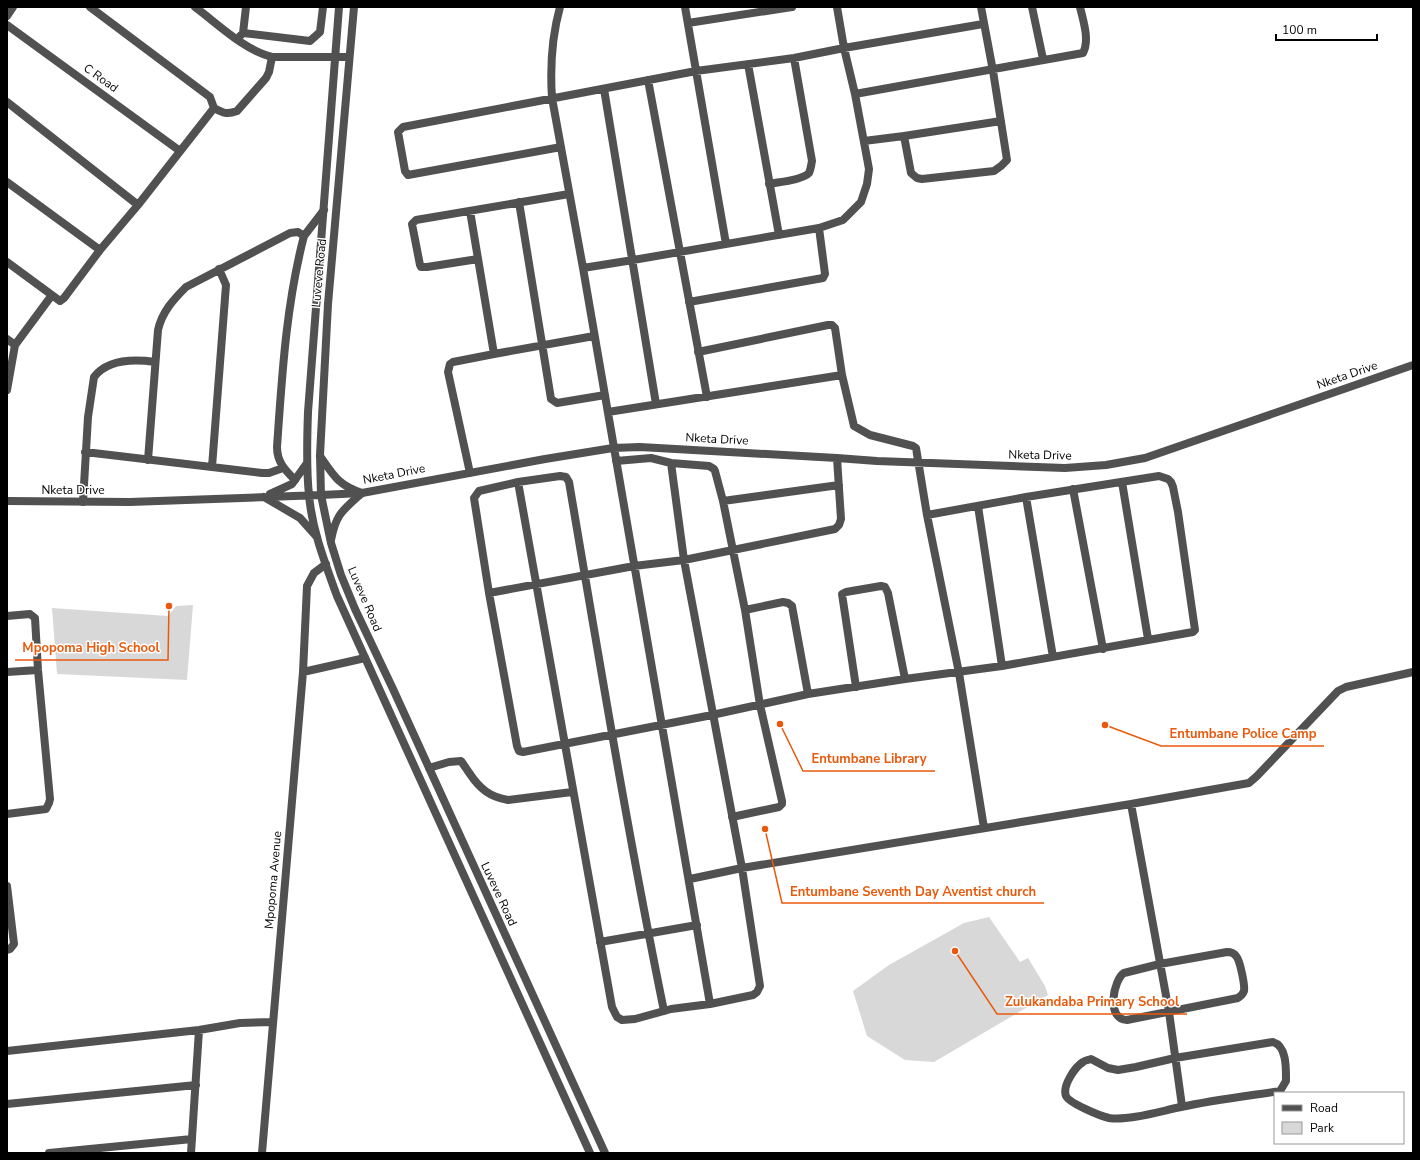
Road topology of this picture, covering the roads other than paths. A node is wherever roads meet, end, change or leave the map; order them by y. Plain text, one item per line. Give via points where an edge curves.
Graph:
1 (13, 7) edge
2 (90, 7) edge
3 (194, 7) edge
4 (246, 7) edge
5 (323, 7) edge
6 (339, 7) edge
7 (354, 7) edge
8 (560, 7) edge
9 (685, 7) edge
10 (792, 7) edge
11 (837, 7) edge
12 (981, 7) edge
13 (1032, 7) edge
14 (1080, 7) edge
15 (7, 16) edge
16 (688, 23) junction
17 (7, 24) edge
18 (983, 24) junction
19 (244, 33) junction
20 (236, 39) junction
21 (844, 48) junction
22 (272, 57) junction
23 (336, 57) junction
24 (349, 57) junction
25 (794, 58) junction
26 (1042, 59) junction
27 (748, 64) junction
28 (696, 71) junction
29 (993, 71) junction
30 (648, 80) junction
31 (604, 88) junction
32 (855, 94) junction
33 (552, 98) junction
34 (7, 102) edge
35 (214, 108) junction
36 (1001, 121) junction
37 (904, 136) junction
38 (864, 141) junction
39 (561, 147) junction
40 (180, 151) junction
41 (7, 182) edge
42 (769, 184) junction
43 (569, 194) junction
44 (518, 202) junction
45 (138, 205) junction
46 (324, 210) junction
47 (470, 211) junction
48 (819, 228) junction
49 (779, 235) junction
50 (304, 236) junction
51 (726, 244) junction
52 (100, 250) junction
53 (680, 252) junction
54 (478, 258) junction
55 (633, 260) junction
56 (7, 262) edge
57 (583, 268) junction
58 (219, 269) junction
59 (52, 295) junction
60 (689, 302) junction
61 (594, 336) junction
62 (7, 339) edge
63 (15, 345) junction
64 (542, 345) junction
65 (698, 352) junction
66 (494, 354) junction
67 (155, 362) junction
68 (1413, 365) edge
69 (842, 375) junction
70 (7, 386) edge
71 (605, 395) junction
72 (707, 397) junction
73 (656, 404) junction
74 (608, 412) junction
75 (614, 448) junction
76 (85, 452) junction
77 (320, 455) junction
78 (838, 458) junction
79 (148, 460) junction
80 (616, 461) junction
81 (671, 462) junction
82 (307, 463) junction
83 (919, 463) junction
84 (212, 467) junction
85 (283, 468) junction
86 (470, 473) junction
87 (295, 480) junction
88 (518, 482) junction
89 (1122, 482) junction
90 (839, 485) junction
91 (1073, 489) junction
92 (362, 493) junction
93 (321, 495) junction
94 (263, 496) junction
95 (309, 496) junction
96 (1026, 497) junction
97 (7, 501) edge
98 (724, 501) junction
99 (82, 502) junction
100 (978, 506) junction
101 (927, 515) junction
102 (317, 537) junction
103 (331, 543) junction
104 (732, 550) junction
105 (684, 560) junction
106 (326, 564) junction
107 (634, 566) junction
108 (585, 575) junction
109 (536, 583) junction
110 (489, 593) junction
111 (745, 610) junction
112 (7, 616) edge
113 (1148, 639) junction
114 (1103, 648) junction
115 (1053, 657) junction
116 (365, 658) junction
117 (1002, 666) junction
118 (38, 670) junction
119 (7, 672) edge
120 (303, 672) junction
121 (1413, 672) edge
122 (959, 673) junction
123 (905, 679) junction
124 (856, 687) junction
125 (808, 694) junction
126 (760, 705) junction
127 (712, 715) junction
128 (663, 725) junction
129 (612, 734) junction
130 (564, 744) junction
131 (428, 768) junction
132 (572, 792) junction
133 (1131, 804) junction
134 (7, 814) edge
135 (732, 817) junction
136 (984, 828) junction
137 (742, 868) junction
138 (690, 879) junction
139 (7, 886) edge
140 (697, 925) junction
141 (648, 934) junction
142 (600, 942) junction
143 (7, 950) edge
144 (1160, 964) junction
145 (710, 1004) junction
146 (664, 1011) junction
147 (1169, 1012) junction
148 (273, 1022) junction
149 (199, 1030) junction
150 (7, 1051) edge
151 (1175, 1058) junction
152 (196, 1085) junction
153 (7, 1104) edge
154 (1182, 1106) junction
155 (192, 1139) junction
156 (49, 1153) edge
157 (191, 1153) edge
158 (262, 1153) edge
159 (590, 1153) edge
160 (605, 1153) edge

1 - 15 street
2 - 35 street via 210,97
3 - 20 street
4 - 19 street
5 - 19 street via 320,32 310,41
6 - 23 street, Luveve Road
7 - 24 street, Luveve Road
8 - 33 street via 553,43
9 - 16 street
10 - 16 street
11 - 21 street
12 - 18 street
13 - 26 street
14 - 26 street via 1086,42 1083,53
16 - 28 street
17 - 40 street, C Road
18 - 21 street
18 - 29 street
19 - 20 street
20 - 22 street via 254,51
21 - 25 street
21 - 32 street
22 - 23 street
22 - 35 street via 266,78 237,111 224,114
23 - 24 street
23 - 46 street, Luveve Road
24 - 77 street, Luveve Road via 328,304
25 - 27 street
25 - 42 street via 812,160 811,167 805,177
26 - 29 street
27 - 28 street
27 - 42 street
28 - 30 street
28 - 51 street
29 - 32 street
29 - 36 street
30 - 31 street
30 - 53 street
31 - 33 street
31 - 55 street
32 - 38 street
33 - 39 street
33 - 39 street via 403,127 398,136 405,171 408,174
34 - 45 street
35 - 40 street
36 - 37 street
36 - 37 street via 1007,160 994,171 917,178 911,173
37 - 38 street
38 - 48 street via 869,169 861,202 843,220
39 - 43 street
40 - 45 street
41 - 52 street
42 - 49 street
43 - 44 street
43 - 57 street
44 - 47 street
44 - 64 street
45 - 52 street
46 - 50 street
46 - 82 street, Luveve Road via 308,412
47 - 54 street
47 - 54 street via 416,220 413,227 421,267
48 - 49 street
48 - 60 street via 825,274 823,278
49 - 51 street
50 - 58 street via 298,232 290,233
50 - 85 street via 294,274 283,357 277,454
51 - 53 street
52 - 59 street via 64,298 60,301
53 - 55 street
53 - 60 street
54 - 66 street
55 - 57 street
55 - 73 street
56 - 59 street
57 - 61 street
58 - 67 street via 186,287 163,314 158,330
58 - 84 street via 226,285
59 - 63 street
60 - 65 street
61 - 64 street
61 - 71 street
62 - 63 street
63 - 70 street
64 - 66 street
64 - 71 street via 552,401 557,403
65 - 69 street via 830,325 834,328
65 - 72 street
66 - 86 street via 453,362 449,367
67 - 76 street via 119,362 97,373 94,377
67 - 79 street
68 - 83 street, Nketa Drive via 1132,461 1065,468
69 - 72 street
69 - 83 street via 854,426 870,435 915,447
71 - 74 street
72 - 73 street
73 - 74 street
74 - 75 street
75 - 78 street, Nketa Drive via 640,447
75 - 80 street
75 - 86 street, Nketa Drive
76 - 79 street
76 - 99 street
77 - 92 street via 340,483
77 - 93 street, Luveve Road
78 - 83 street, Nketa Drive
78 - 90 street
79 - 84 street
80 - 81 street via 651,458
80 - 107 street
81 - 98 street via 712,467
81 - 105 street
82 - 87 street
82 - 95 street, Luveve Road
83 - 101 street
84 - 85 street via 262,473
85 - 87 street
86 - 92 street, Nketa Drive
87 - 94 street via 285,488
88 - 108 street via 566,477
88 - 109 street
88 - 110 street via 479,491 474,498
89 - 91 street
89 - 113 street
89 - 113 street via 1159,476 1168,479 1171,482 1178,512 1195,630
90 - 98 street
90 - 104 street via 841,519 835,529
91 - 96 street
91 - 114 street
92 - 93 street, Nketa Drive
92 - 103 street via 336,520
93 - 95 street, Nketa Drive
93 - 103 street, Luveve Road
94 - 95 street, Nketa Drive
94 - 99 street, Nketa Drive
94 - 102 street via 300,518
95 - 102 street, Luveve Road
96 - 100 street
96 - 115 street
97 - 99 street, Nketa Drive
98 - 104 street
100 - 101 street
100 - 117 street
101 - 122 street
102 - 106 street, Luveve Road
103 - 131 street, Luveve Road via 355,609
104 - 105 street
104 - 111 street
105 - 107 street
105 - 127 street
106 - 116 street, Luveve Road via 337,596
106 - 120 street, Mpopoma Avenue via 314,573 307,586
107 - 108 street
107 - 128 street
108 - 109 street
108 - 129 street
109 - 110 street
109 - 130 street
110 - 130 street via 519,751
111 - 125 street via 783,602 788,602 792,606
111 - 126 street
112 - 118 street via 30,614 35,618
113 - 114 street
114 - 115 street
115 - 117 street
116 - 120 street
116 - 159 street, Luveve Road
117 - 122 street
118 - 119 street
118 - 134 street via 49,803 46,809
120 - 148 street, Mpopoma Avenue
121 - 133 street via 1338,691 1258,776 1249,782
122 - 123 street
122 - 136 street
123 - 124 street
123 - 124 street via 888,592 885,587 874,587 842,594
124 - 125 street
125 - 126 street
126 - 127 street
126 - 135 street via 782,804 779,807
127 - 128 street
127 - 135 street
128 - 129 street
128 - 138 street
129 - 130 street
129 - 141 street
130 - 132 street
131 - 132 street via 460,761 484,790 508,800
131 - 160 street, Luveve Road
132 - 142 street
133 - 136 street
133 - 144 street
135 - 137 street
136 - 137 street
137 - 138 street
137 - 145 street via 760,986 754,994
138 - 140 street
139 - 143 street via 14,944
140 - 141 street
140 - 145 street
141 - 142 street
141 - 146 street
142 - 146 street via 612,1007 617,1017 622,1020 635,1019
144 - 147 street
144 - 147 street via 1120,975 1114,1011 1123,1020
144 - 147 street via 1228,952 1238,958 1243,978 1243,992 1238,998
145 - 146 street
147 - 151 street
148 - 149 street via 240,1023
148 - 158 street, Mpopoma Avenue
149 - 150 street
149 - 152 street
151 - 154 street
151 - 154 street via 1273,1042 1282,1048 1286,1081 1280,1091
151 - 154 street via 1118,1070 1091,1059 1084,1061 1071,1075 1066,1096 1072,1102 1110,1118 1130,1118
152 - 153 street
152 - 155 street
155 - 156 street
155 - 157 street

